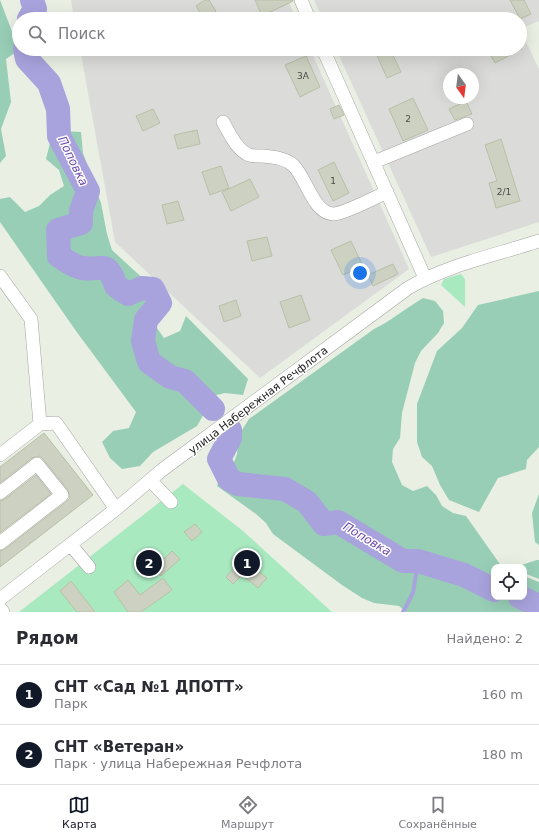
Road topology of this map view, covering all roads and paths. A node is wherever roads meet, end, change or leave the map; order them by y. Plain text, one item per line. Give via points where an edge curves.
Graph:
1 (301, 0) edge
2 (306, 12) edge
3 (326, 56) edge
4 (223, 122) dead end
5 (468, 124) dead end
6 (374, 162) junction
7 (387, 192) junction
8 (539, 241) edge
9 (0, 276) edge
10 (425, 278) junction
11 (40, 424) junction
12 (0, 455) edge
13 (150, 480) junction
14 (0, 493) edge
15 (171, 502) dead end
16 (116, 510) junction
17 (0, 543) edge
18 (71, 545) junction
19 (89, 567) dead end
20 (0, 600) edge
21 (0, 608) edge
22 (3, 612) edge

1 - 2 street
3 - 6 street
4 - 7 street via 236,145 250,155 287,160 298,169 315,202 325,211 333,214 346,211
5 - 6 street
6 - 7 street
7 - 10 street
8 - 10 street, улица Набережная Речфлота
9 - 11 street via 31,319
10 - 13 street, улица Набережная Речфлота via 408,288
11 - 12 street
11 - 16 street via 56,423
13 - 15 street
13 - 16 street, улица Набережная Речфлота
14 - 17 street via 37,464 62,495
16 - 18 street, улица Набережная Речфлота
18 - 19 street
18 - 20 street, улица Набережная Речфлота
21 - 22 street

